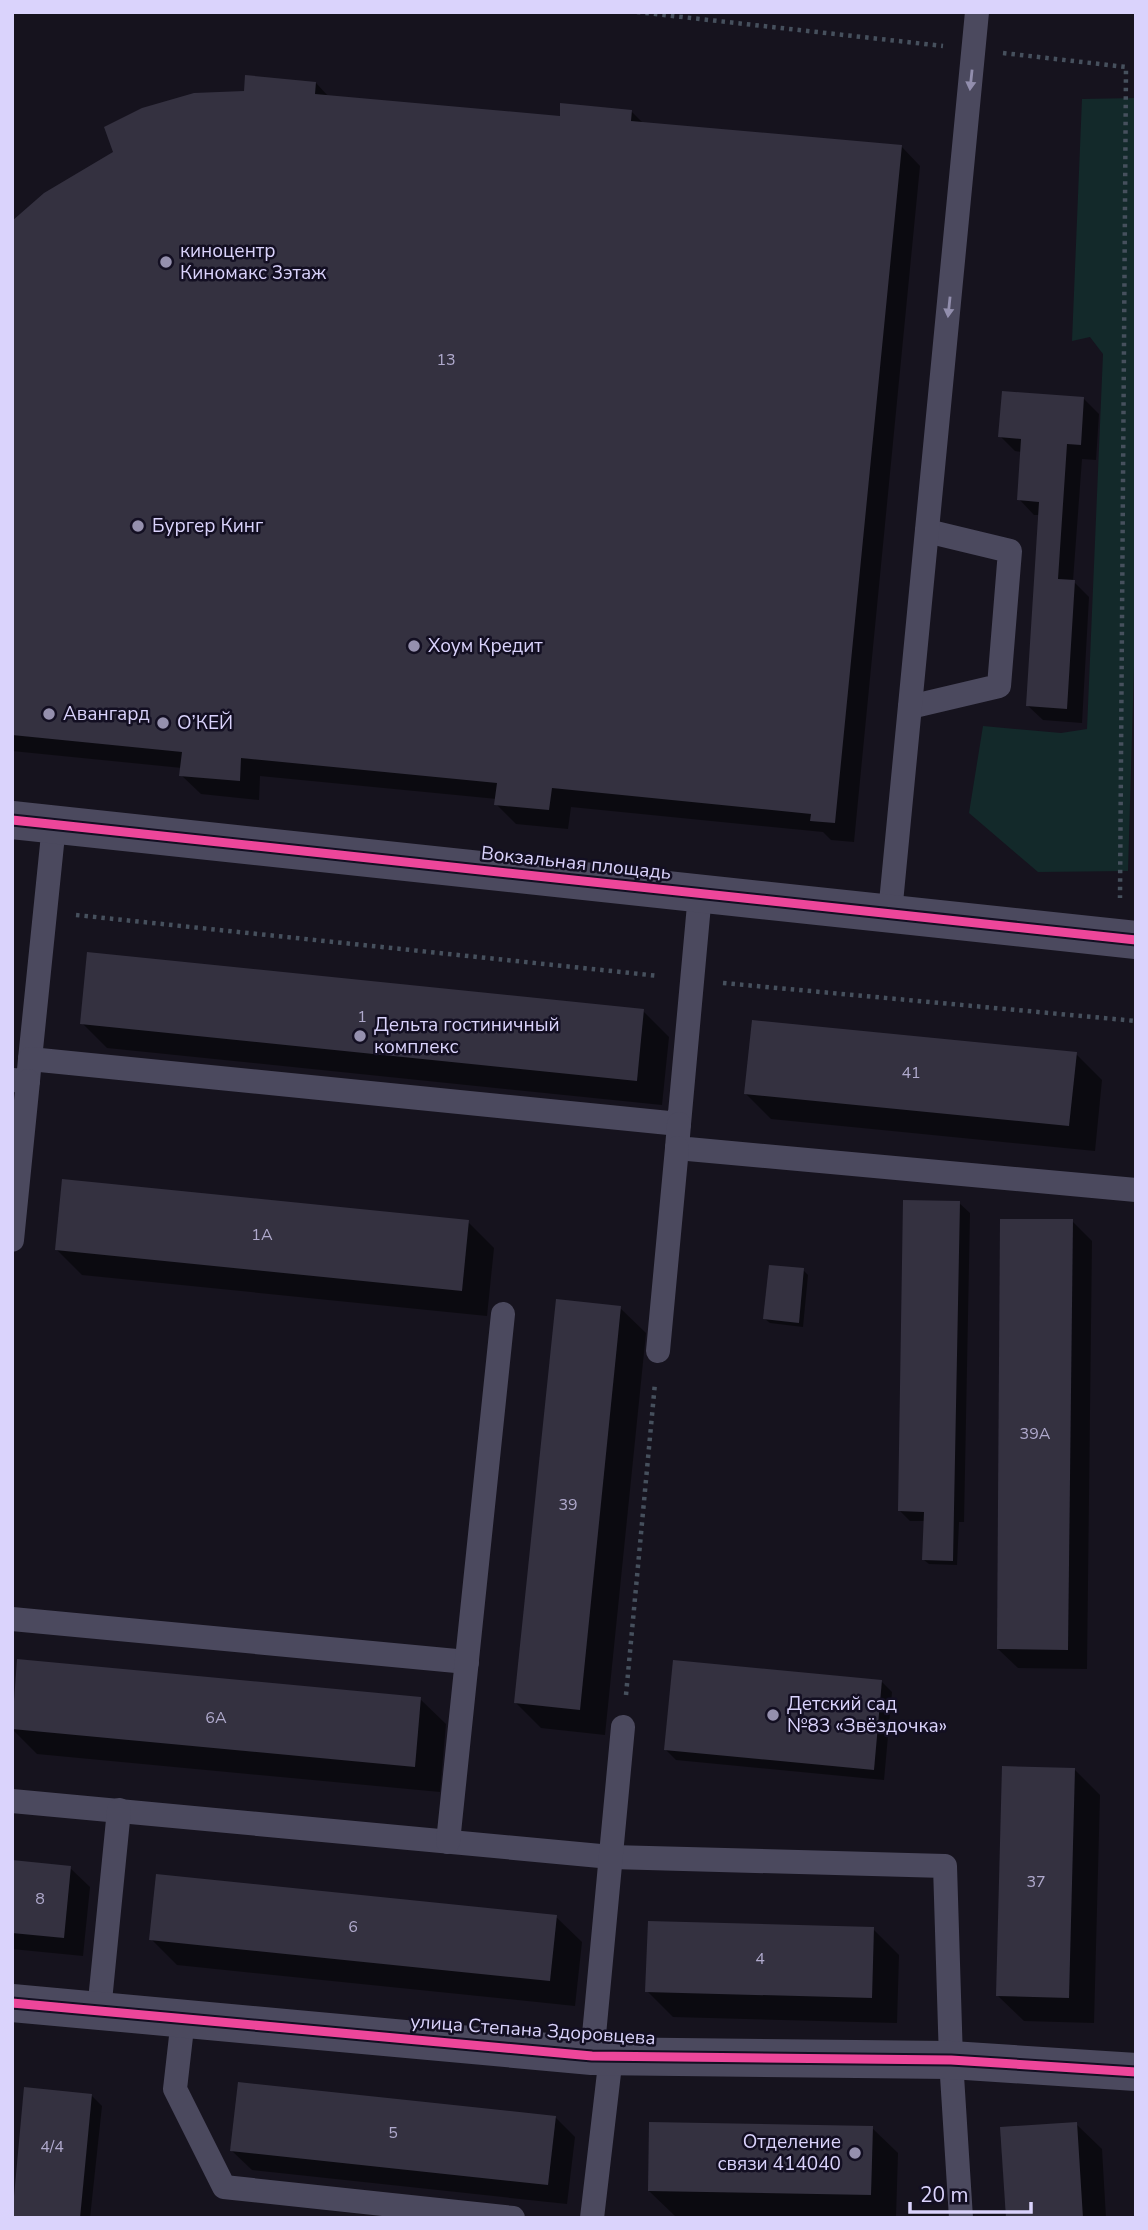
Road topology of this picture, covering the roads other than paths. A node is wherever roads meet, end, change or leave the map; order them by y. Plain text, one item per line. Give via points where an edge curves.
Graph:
1 (977, 12) edge
2 (927, 531) junction
3 (910, 706) junction
4 (12, 820) edge
5 (54, 825) junction
6 (700, 894) junction
7 (890, 913) junction
8 (1136, 940) edge
9 (24, 1074) edge
10 (678, 1136) junction
11 (1136, 1190) edge
12 (12, 1240) edge
13 (503, 1314) dead end
14 (658, 1350) road end
15 (12, 1619) edge
16 (467, 1662) junction
17 (623, 1727) road end
18 (12, 1801) edge
19 (119, 1810) junction
20 (448, 1842) junction
21 (611, 1857) junction
22 (12, 2003) edge
23 (99, 2011) junction
24 (183, 2019) junction
25 (602, 2056) junction
26 (951, 2060) junction
27 (1136, 2073) edge
28 (343, 2209) edge
29 (464, 2215) edge
30 (513, 2218) edge
31 (592, 2218) edge
32 (961, 2218) edge

1 -> 2 lane
2 - 3 lane
2 - 3 lane via 1010,551 999,686
3 - 7 lane
4 - 5 street, Вокзальная площадь
5 - 6 street, Вокзальная площадь
5 - 9 lane
6 - 7 street, Вокзальная площадь
6 - 10 lane
7 - 8 street, Вокзальная площадь
9 - 10 lane
9 - 12 lane
10 - 11 lane
10 - 14 lane
13 - 16 lane
15 - 16 lane
16 - 20 lane
17 - 21 lane
18 - 19 lane
19 - 20 lane
19 - 23 lane
20 - 21 lane
21 - 25 lane
21 - 26 lane via 945,1866
22 - 23 street, улица Степана Здоровцева
23 - 24 street, улица Степана Здоровцева
24 - 25 street, улица Степана Здоровцева
24 - 28 lane via 175,2089 224,2187
25 - 26 street, улица Степана Здоровцева
25 - 31 lane
26 - 27 street, улица Степана Здоровцева
26 - 32 lane
28 - 29 lane
29 - 30 lane

